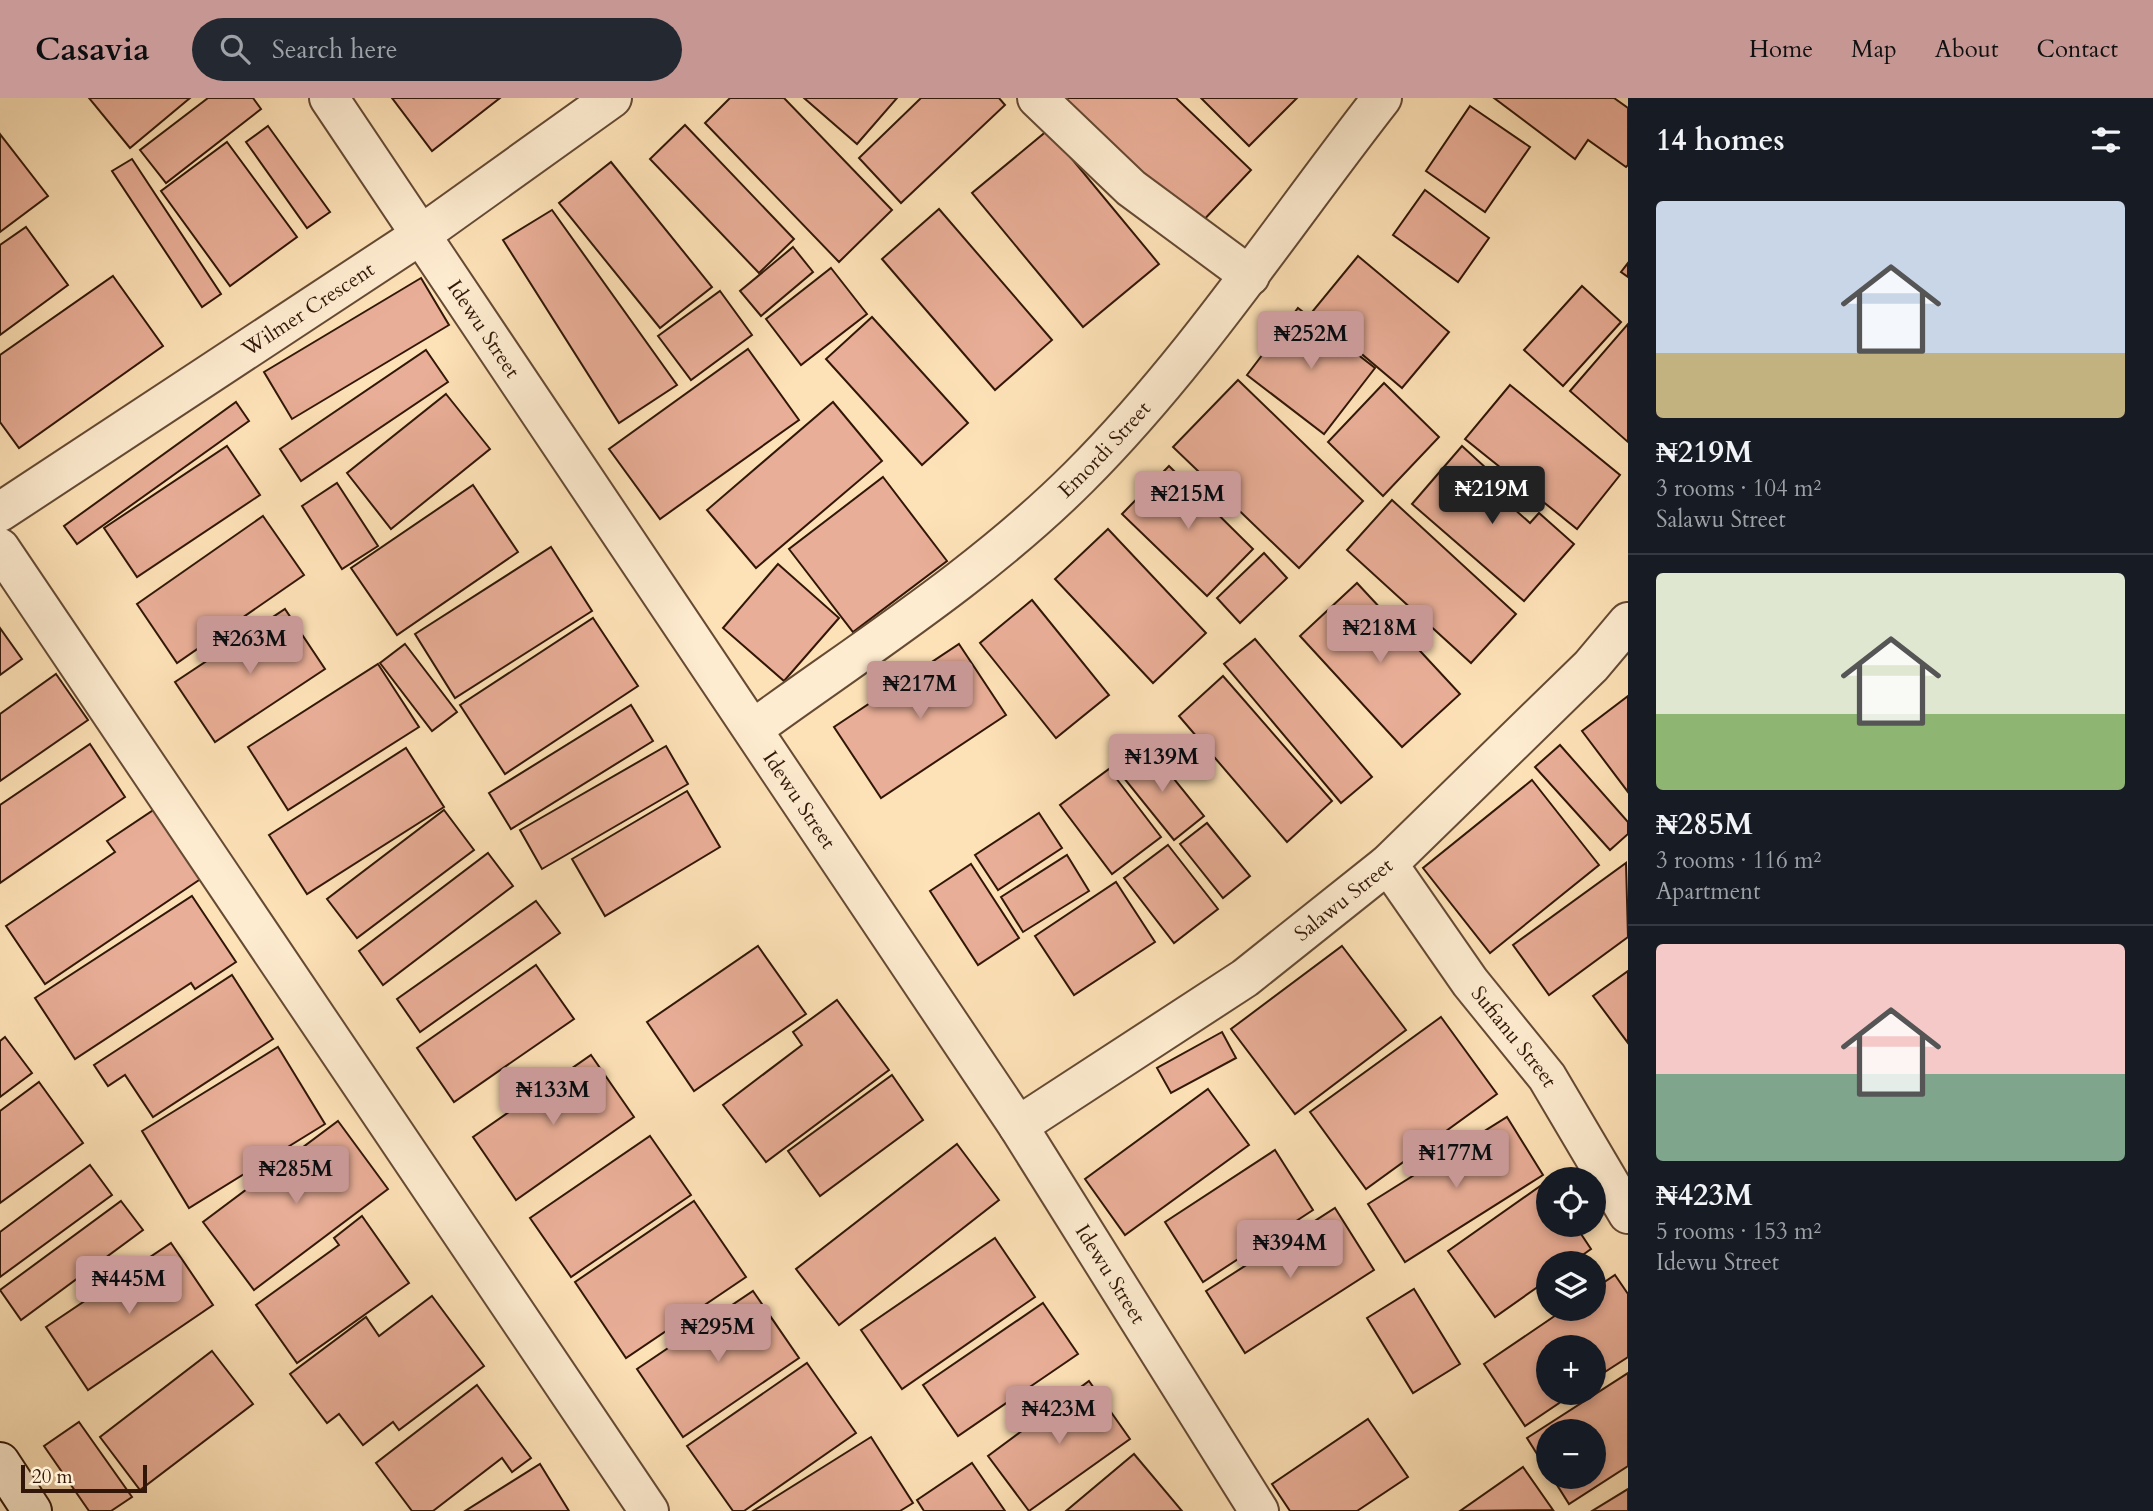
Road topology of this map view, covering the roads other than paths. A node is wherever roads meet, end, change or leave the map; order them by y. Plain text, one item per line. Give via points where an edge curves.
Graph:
1 (329, 98) edge
2 (612, 98) edge
3 (1037, 98) edge
4 (1382, 98) edge
5 (422, 234) junction
6 (1250, 276) junction
7 (0, 512) edge
8 (0, 548) edge
9 (1628, 622) edge
10 (753, 729) junction
11 (1388, 864) junction
12 (1018, 1126) junction
13 (1628, 1214) edge
14 (0, 1462) edge
15 (32, 1511) edge
16 (649, 1511) edge
17 (1259, 1511) edge

1 - 5 street, Idewu Street
2 - 5 street, Wilmer Crescent
3 - 6 street via 1130,188
4 - 6 street, Emordi Street
5 - 7 street, Wilmer Crescent
5 - 10 street, Idewu Street
6 - 10 street, Emordi Street via 1145,407 1077,479 975,567
8 - 16 street
9 - 11 street, Salawu Street via 1591,666
10 - 12 street, Idewu Street
11 - 12 street, Salawu Street via 1245,978
11 - 13 street, Sufianu Street via 1470,982 1547,1077
12 - 17 street, Idewu Street
14 - 15 street

